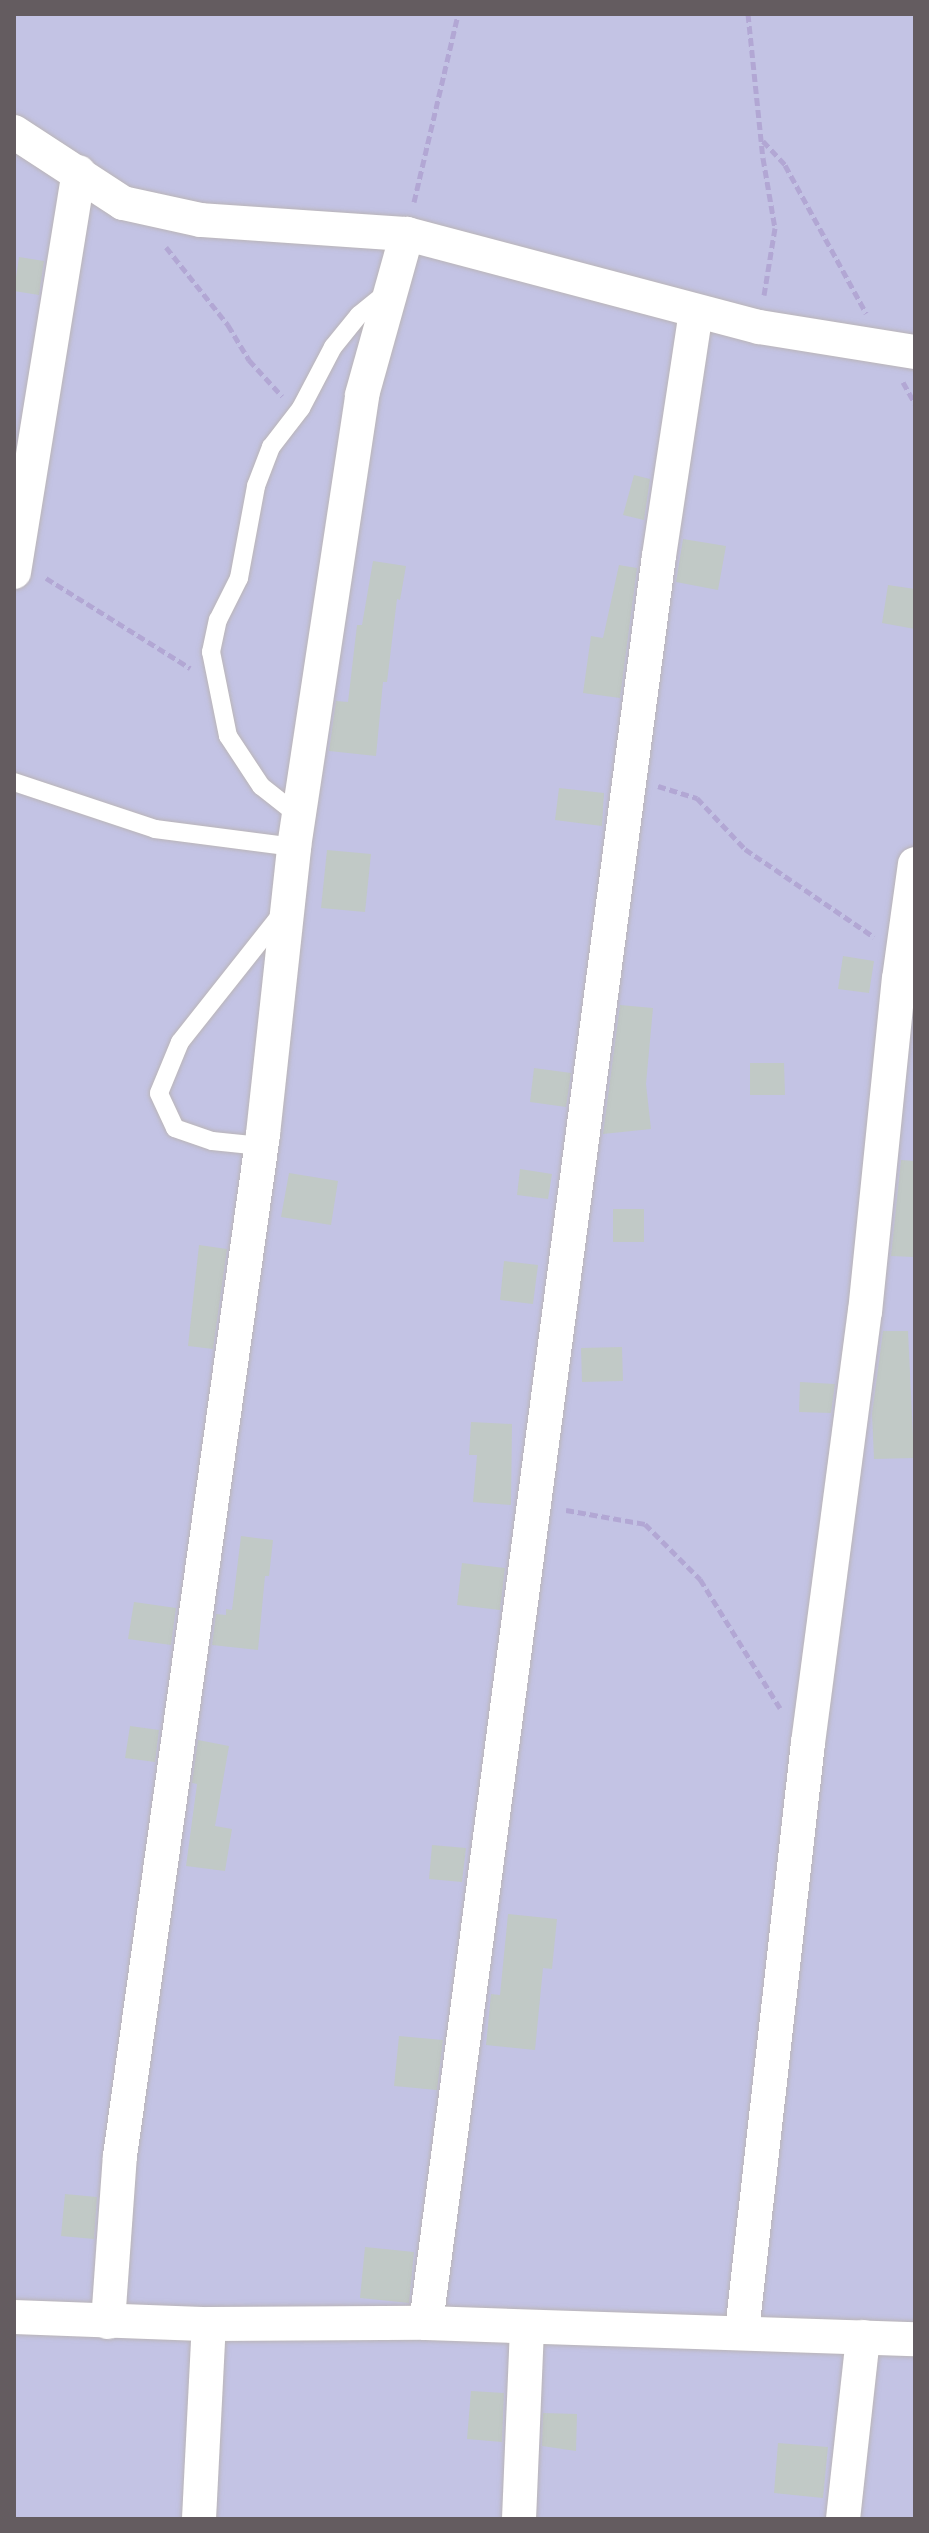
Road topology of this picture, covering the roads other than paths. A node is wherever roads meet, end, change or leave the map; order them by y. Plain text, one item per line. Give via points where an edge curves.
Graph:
1 (14, 132) edge
2 (79, 172) junction
3 (407, 234) junction
4 (391, 290) junction
5 (696, 312) junction
6 (898, 350) edge
7 (15, 566) edge
8 (14, 782) edge
9 (296, 832) junction
10 (915, 864) edge
11 (288, 907) junction
12 (261, 1146) junction
13 (14, 2317) edge
14 (108, 2322) junction
15 (426, 2323) junction
16 (209, 2324) junction
17 (527, 2328) junction
18 (742, 2331) junction
19 (863, 2337) junction
20 (915, 2339) edge
21 (199, 2519) edge
22 (519, 2519) edge
23 (843, 2519) edge

1 - 2 street
2 - 3 street via 123,203 201,220
2 - 7 street
3 - 4 street
3 - 5 street
4 - 9 street via 362,395
4 - 9 lane via 359,315 333,347 301,408 271,447 256,486 239,578 218,620 211,652 228,736
5 - 6 street
5 - 15 street via 629,777
8 - 9 lane via 155,829
9 - 11 street
10 - 18 street
11 - 12 street
11 - 12 lane via 180,1042 159,1093 175,1128 212,1141
12 - 14 street via 120,2156
13 - 14 street
14 - 16 street
15 - 16 street
15 - 17 street
16 - 21 street
17 - 18 street
17 - 22 street
18 - 19 street
19 - 20 street
19 - 23 street

